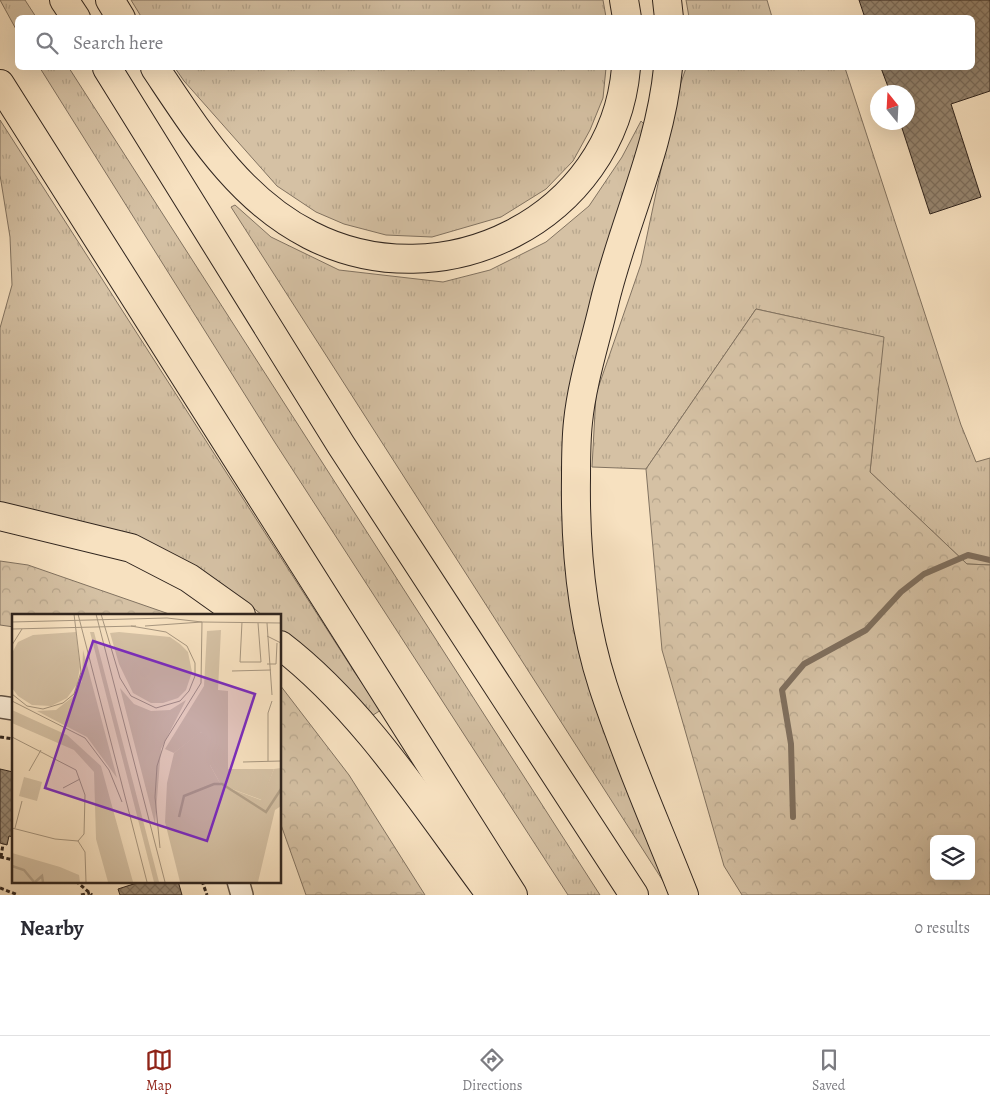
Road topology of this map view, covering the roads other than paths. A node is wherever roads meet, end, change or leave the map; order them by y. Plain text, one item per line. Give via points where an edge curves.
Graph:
1 (64, 0) edge
2 (110, 0) edge
3 (624, 0) edge
4 (667, 0) edge
5 (74, 15) edge
6 (119, 15) edge
7 (626, 15) edge
8 (669, 15) edge
9 (108, 70) edge
10 (156, 70) edge
11 (626, 70) edge
12 (668, 70) edge
13 (0, 84) edge
14 (0, 516) edge
15 (240, 614) edge
16 (281, 646) edge
17 (238, 882) edge
18 (242, 895) edge
19 (491, 895) edge
20 (513, 895) edge
21 (634, 895) edge
22 (684, 895) edge

1 - 5 highway
2 - 6 highway
3 - 7 highway
4 - 8 highway
9 - 21 highway via 340,446
10 - 11 highway via 214,153 254,198 310,235 335,245 373,256 421,260 467,253 495,243 533,222 556,202 587,170 600,147 621,101
12 - 22 highway via 656,139 617,257 585,384 578,422 576,515 578,574 603,685
13 - 20 highway
14 - 15 highway via 131,548 189,578
16 - 19 highway via 321,681 368,732
17 - 18 street

